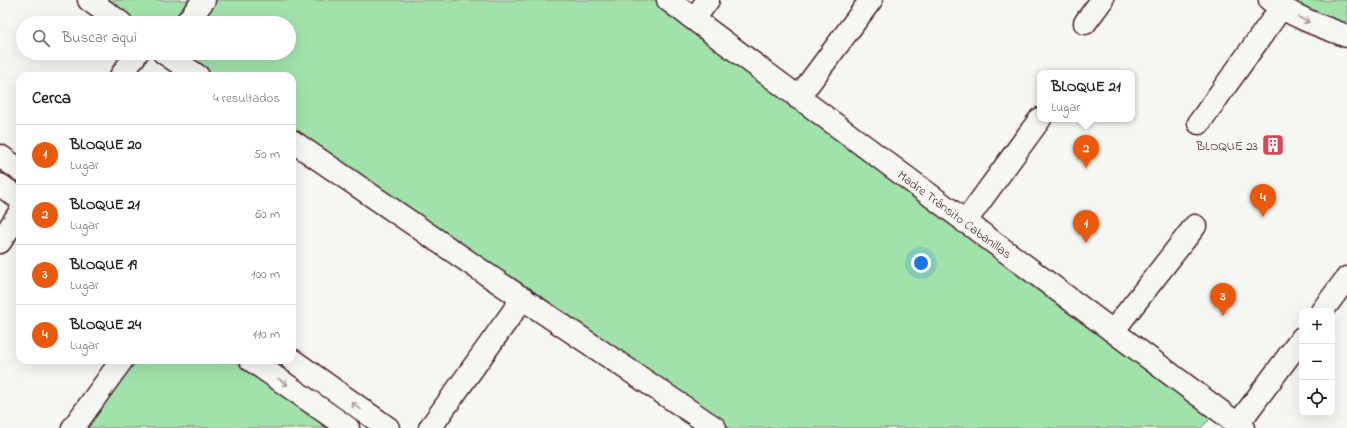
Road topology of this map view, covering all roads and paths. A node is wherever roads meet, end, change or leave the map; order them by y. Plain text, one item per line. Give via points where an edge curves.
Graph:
1 (89, 0) edge
2 (204, 0) edge
3 (668, 0) edge
4 (708, 0) edge
5 (871, 0) edge
6 (1102, 0) edge
7 (1276, 4) edge
8 (111, 16) edge
9 (191, 16) edge
10 (694, 19) junction
11 (1085, 23) dead end
12 (1347, 36) edge
13 (132, 60) edge
14 (174, 60) edge
15 (124, 72) edge
16 (192, 72) edge
17 (798, 98) junction
18 (1038, 122) edge
19 (1199, 123) dead end
20 (296, 144) edge
21 (0, 156) edge
22 (16, 167) edge
23 (0, 184) edge
24 (16, 196) edge
25 (16, 218) edge
26 (965, 222) junction
27 (1195, 226) dead end
28 (0, 242) edge
29 (1347, 278) edge
30 (523, 298) junction
31 (1324, 308) edge
32 (1113, 331) junction
33 (1299, 342) edge
34 (296, 363) edge
35 (119, 364) edge
36 (257, 364) edge
37 (1240, 426) edge
38 (76, 427) edge
39 (348, 428) edge
40 (388, 428) edge
41 (430, 428) edge
42 (716, 428) edge

1 - 8 street
2 - 9 street
3 - 10 street, Madre Tránsito Cabanillas
4 - 10 street
5 - 17 street
6 - 11 street
7 -> 12 street via 1311,23
7 - 19 street
10 - 17 street, Madre Tránsito Cabanillas
13 - 15 street
14 - 16 street
17 - 26 street, Madre Tránsito Cabanillas
18 - 26 street
20 - 30 street
21 - 22 street
23 - 24 street
25 - 28 street
26 - 32 street, Madre Tránsito Cabanillas
27 - 32 street
29 - 31 street
30 - 41 street
30 - 42 street
32 - 37 street, Madre Tránsito Cabanillas
33 - 37 street
40 -> 34 street
35 - 38 street
36 -> 39 street

